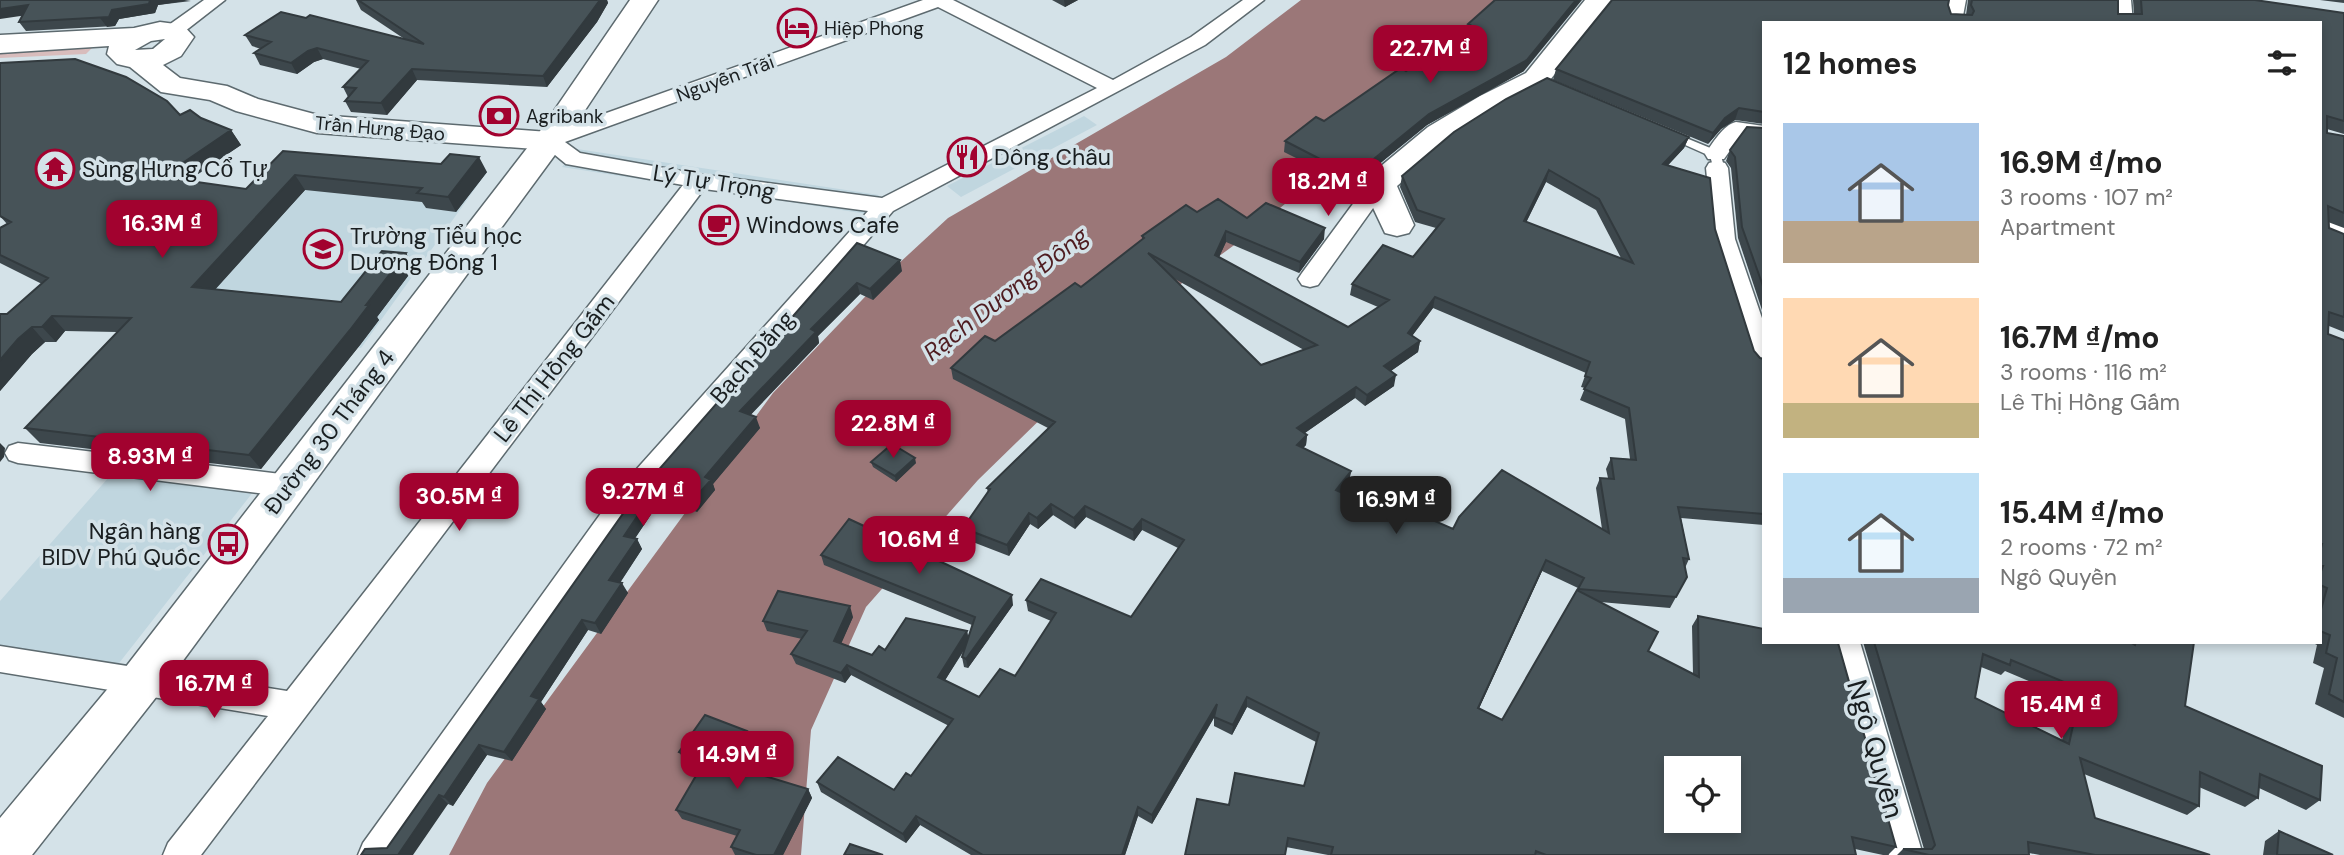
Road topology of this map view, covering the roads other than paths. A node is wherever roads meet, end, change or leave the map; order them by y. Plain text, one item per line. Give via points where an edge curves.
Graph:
1 (216, 0) edge
2 (644, 0) edge
3 (939, 0) edge
4 (1255, 0) edge
5 (1600, 0) edge
6 (1957, 0) edge
7 (2122, 0) edge
8 (1956, 21) edge
9 (2123, 21) edge
10 (176, 36) junction
11 (0, 44) edge
12 (136, 52) junction
13 (0, 66) edge
14 (1113, 88) junction
15 (216, 92) junction
16 (1652, 127) edge
17 (1762, 132) edge
18 (549, 141) junction
19 (1717, 161) junction
20 (698, 181) junction
21 (1380, 183) junction
22 (885, 206) junction
23 (2322, 224) edge
24 (1397, 225) dead end
25 (2322, 225) edge
26 (2344, 228) edge
27 (2344, 241) edge
28 (1310, 279) dead end
29 (1762, 355) edge
30 (18, 453) dead end
31 (289, 486) junction
32 (1846, 644) edge
33 (0, 659) edge
34 (141, 682) junction
35 (295, 706) junction
36 (1, 855) edge
37 (180, 855) edge
38 (375, 855) edge
39 (1906, 855) edge

1 - 10 street
2 - 18 main road, Đường 30 Tháng 4
3 - 14 street
3 - 18 street, Nguyễn Trãi
4 - 14 street, Bạch Đằng via 1198,41
5 - 21 main road via 1543,82 1491,102 1439,134
6 - 8 street
7 - 9 street
10 - 12 main road via 168,52
10 - 15 main road via 209,69
11 - 12 main road
12 - 13 main road
12 - 15 main road, Trần Hưng Đạo via 171,86
14 - 22 street, Bạch Đằng
15 - 18 main road, Trần Hưng Đạo via 317,124
16 - 19 lane
17 - 19 street via 1736,128
18 - 20 street, Lý Tự Trọng via 574,159
18 - 31 main road, Đường 30 Tháng 4
19 - 29 street via 1724,239
20 - 22 street, Lý Tự Trọng
20 - 35 street, Lê Thị Hồng Gấm
21 - 24 main road
21 - 28 street
22 - 38 street, Bạch Đằng via 626,499
23 - 26 street
25 - 27 street
30 - 31 street
31 - 34 main road, Đường 30 Tháng 4
32 - 39 street, Ngô Quyền
33 - 34 street
34 - 35 street
34 - 36 main road, Đường 30 Tháng 4
35 - 37 street, Lê Thị Hồng Gấm

